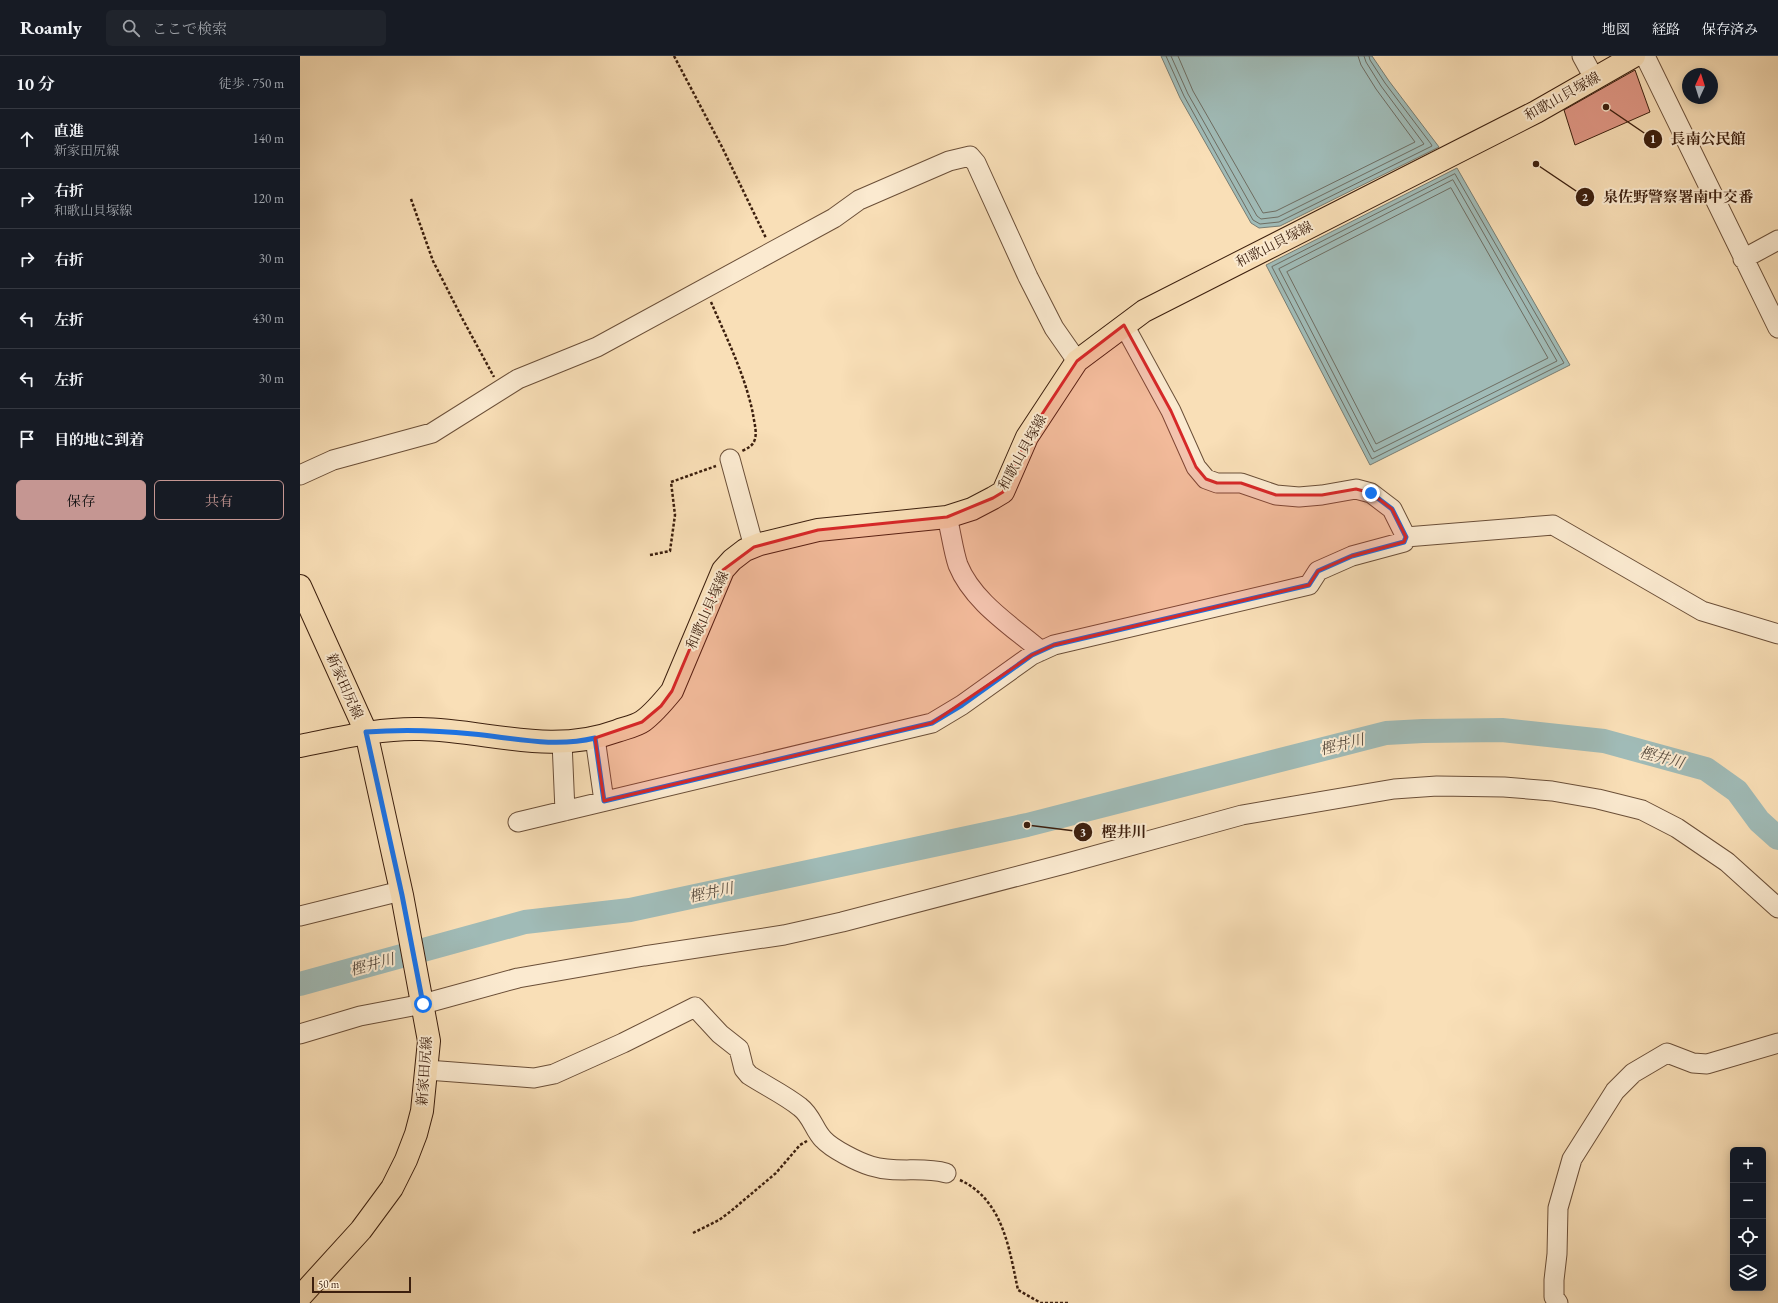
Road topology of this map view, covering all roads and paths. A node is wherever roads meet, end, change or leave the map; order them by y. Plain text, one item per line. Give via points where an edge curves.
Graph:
1 (674, 56) edge
2 (1582, 56) edge
3 (1634, 56) edge
4 (1644, 56) edge
5 (1594, 78) junction
6 (411, 199) dead end
7 (1778, 240) edge
8 (772, 252) junction
9 (1743, 259) junction
10 (705, 287) junction
11 (1124, 325) junction
12 (1778, 328) edge
13 (1077, 361) junction
14 (501, 390) junction
15 (730, 459) junction
16 (300, 475) edge
17 (947, 517) junction
18 (1406, 537) junction
19 (754, 547) junction
20 (650, 555) dead end
21 (300, 586) edge
22 (1778, 634) edge
23 (1041, 651) junction
24 (366, 732) junction
25 (595, 738) junction
26 (562, 742) junction
27 (300, 746) edge
28 (604, 801) junction
29 (566, 811) junction
30 (518, 822) dead end
31 (402, 893) junction
32 (1778, 908) edge
33 (300, 916) edge
34 (423, 1002) junction
35 (300, 1034) edge
36 (1778, 1043) edge
37 (427, 1070) junction
38 (819, 1133) junction
39 (946, 1173) joint
40 (693, 1233) dead end
41 (300, 1297) edge
42 (1068, 1303) edge
43 (1558, 1303) edge

1 - 8 path via 722,147
2 - 5 street
3 - 5 main road, 和歌山貝塚線
4 - 9 street
5 - 11 main road, 和歌山貝塚線 via 1536,112 1144,311
6 - 14 path via 433,261
7 - 9 street
8 - 10 street
8 - 13 street via 834,218 859,200 949,161 970,156 976,163 1054,328
9 - 12 street
10 - 14 street via 597,347 518,379
10 - 15 path via 748,392 756,431 751,446
11 - 13 main road, 和歌山貝塚線
11 - 18 street via 1171,411 1196,467 1206,479 1217,483 1241,483 1276,495 1307,496 1356,489 1371,493 1392,509
13 - 17 main road, 和歌山貝塚線 via 1028,437 1003,492 972,509
14 - 16 street via 432,434 333,460
15 - 19 street
15 - 20 path via 671,482 675,515 670,551
17 - 19 main road, 和歌山貝塚線 via 818,530
17 - 23 street via 958,565 969,584 982,601
18 - 22 street via 1553,525 1702,611
18 - 23 street via 1404,542 1352,556 1318,571 1309,585 1079,638
19 - 25 main road, 和歌山貝塚線 via 732,560 724,570 672,691 661,706 642,722
21 - 24 main road, 新家田尻線
23 - 28 street via 932,723
24 - 26 main road, 和歌山貝塚線 via 420,729 526,742
24 - 27 main road, 和歌山貝塚線
24 - 31 main road, 新家田尻線
25 - 26 main road, 和歌山貝塚線
25 - 28 street
26 - 29 street
28 - 29 street
29 - 30 street
31 - 33 street
31 - 34 main road, 新家田尻線
32 - 34 street via 1727,862 1677,828 1642,810 1598,798 1532,790 1437,786 1394,789 1242,815 842,922 784,935 518,978
34 - 35 street via 360,1016
34 - 37 main road, 新家田尻線 via 429,1041
36 - 43 street via 1707,1064 1693,1063 1667,1053 1633,1073 1615,1091 1572,1159 1558,1208 1554,1297
37 - 38 street via 534,1078 554,1074 695,1007 720,1034 740,1049 748,1076 801,1108
37 - 41 main road, 新家田尻線 via 422,1111 416,1134 392,1188 361,1230
38 - 39 street via 823,1139 852,1158 872,1166 896,1170 933,1169
38 - 40 path via 800,1145 776,1173 720,1220
39 - 42 path via 966,1182 994,1209 1008,1242 1018,1290 1041,1303

